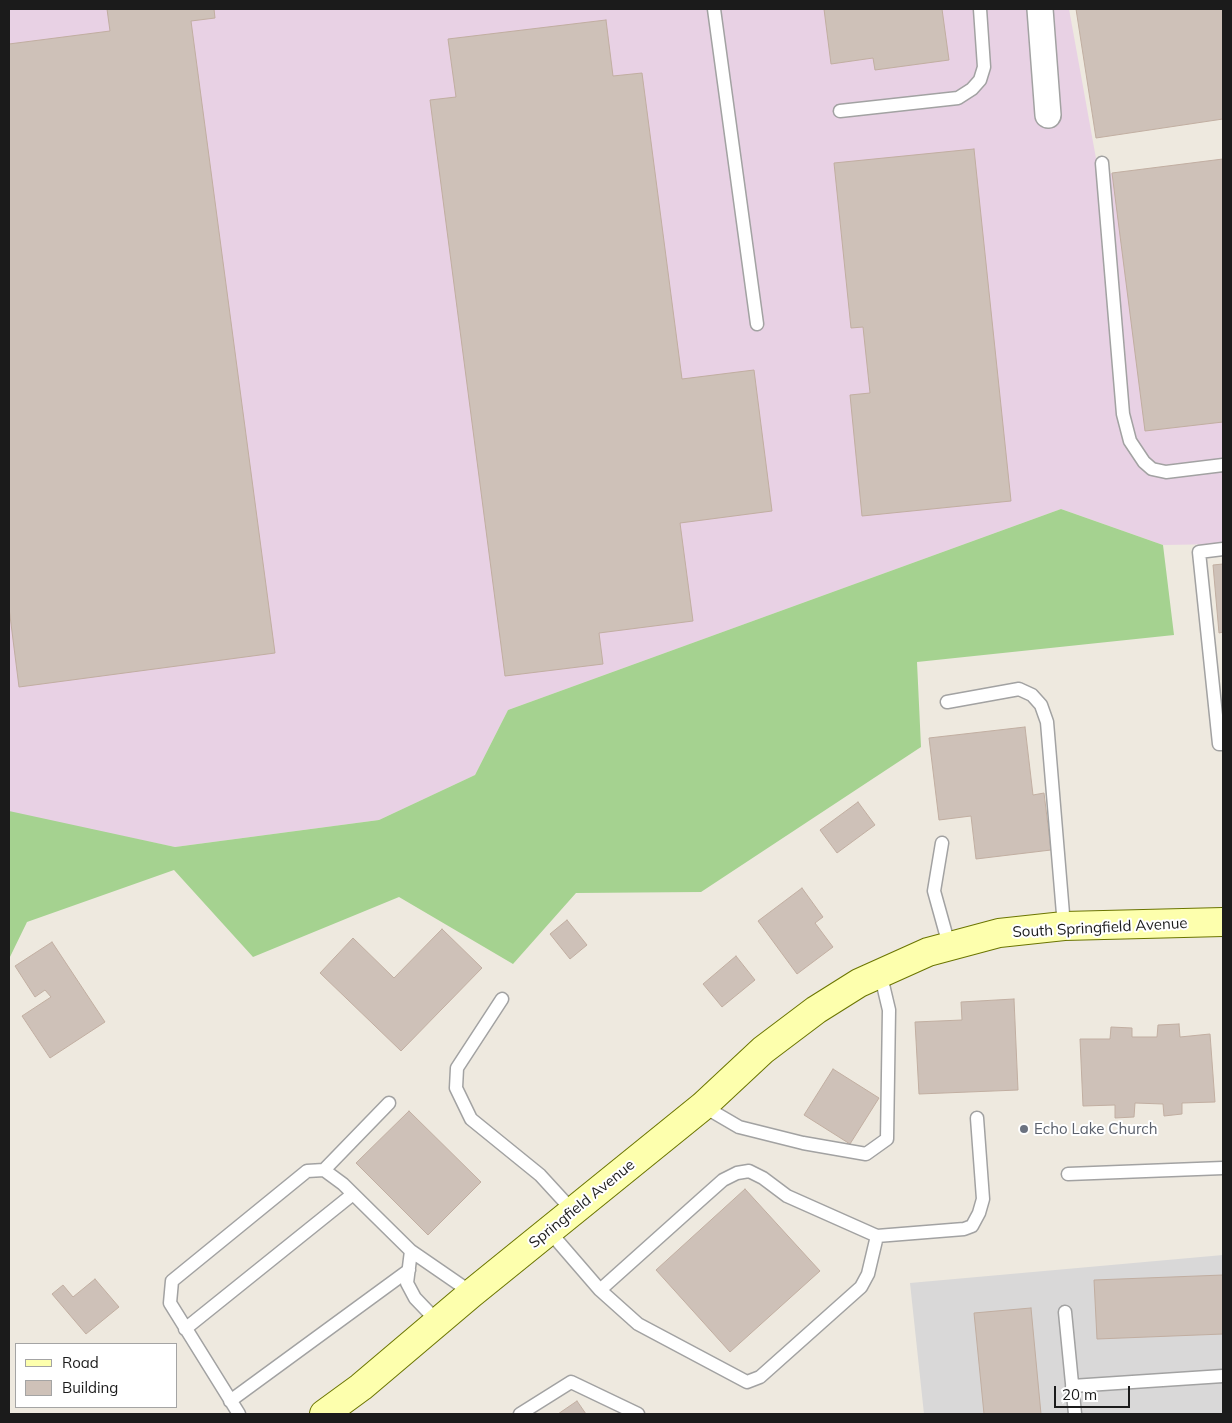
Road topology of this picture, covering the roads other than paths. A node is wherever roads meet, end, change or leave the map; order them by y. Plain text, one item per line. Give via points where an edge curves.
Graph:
1 (714, 9) edge
2 (980, 9) edge
3 (1040, 9) edge
4 (840, 111) dead end
5 (1048, 115) dead end
6 (1102, 163) dead end
7 (757, 324) dead end
8 (1223, 465) edge
9 (1223, 549) edge
10 (947, 702) dead end
11 (1223, 744) edge
12 (942, 843) dead end
13 (1223, 922) edge
14 (1064, 926) junction
15 (949, 945) junction
16 (880, 972) junction
17 (840, 994) joint
18 (502, 999) dead end
19 (390, 1103) dead end
20 (702, 1106) junction
21 (977, 1118) dead end
22 (1223, 1168) edge
23 (324, 1170) junction
24 (1068, 1174) dead end
25 (353, 1194) junction
26 (574, 1211) junction
27 (549, 1231) junction
28 (877, 1236) junction
29 (411, 1251) junction
30 (409, 1270) junction
31 (600, 1290) junction
32 (472, 1293) junction
33 (1066, 1312) dead end
34 (438, 1322) junction
35 (185, 1329) junction
36 (1223, 1376) edge
37 (1072, 1386) junction
38 (230, 1401) junction
39 (614, 1403) junction
40 (336, 1411) edge
41 (240, 1414) edge
42 (520, 1414) edge
43 (621, 1414) edge
44 (638, 1414) edge
45 (1075, 1414) edge

1 - 7 lane
2 - 4 lane via 984,67 980,80 972,89 958,98
3 - 5 street
6 - 8 lane via 1123,414 1130,441 1152,469 1166,472
9 - 11 lane via 1198,552 1220,744
10 - 14 lane via 1019,690 1032,695 1041,705 1046,722
12 - 15 lane via 934,890
13 - 14 main road, South Springfield Avenue
14 - 15 main road, South Springfield Avenue via 999,933
15 - 16 main road, South Springfield Avenue
16 - 17 main road, South Springfield Avenue
16 - 20 lane via 889,1010 887,1139 866,1154 804,1143 739,1127
17 - 20 main road, Springfield Avenue via 763,1050
18 - 26 lane via 457,1068 456,1088 475,1124 540,1175
19 - 23 lane
20 - 26 main road, Springfield Avenue
21 - 28 lane via 983,1199 972,1226
22 - 24 lane
23 - 25 lane
23 - 35 lane via 307,1171 172,1281 170,1303
25 - 29 lane
25 - 35 lane
26 - 27 main road, Springfield Avenue
27 - 31 lane
27 - 32 main road, Springfield Avenue
28 - 31 lane via 786,1196 750,1171 737,1173 723,1180
28 - 31 lane via 868,1274 861,1288 760,1377 747,1382 638,1324
29 - 30 lane
29 - 32 lane
30 - 34 lane via 407,1283 415,1298
30 - 38 lane
32 - 34 main road, Springfield Avenue
33 - 37 lane
34 - 40 main road, Springfield Avenue
35 - 38 lane
36 - 37 lane
37 - 45 lane
38 - 41 lane
39 - 42 lane via 572,1382
39 - 43 lane
39 - 44 lane

